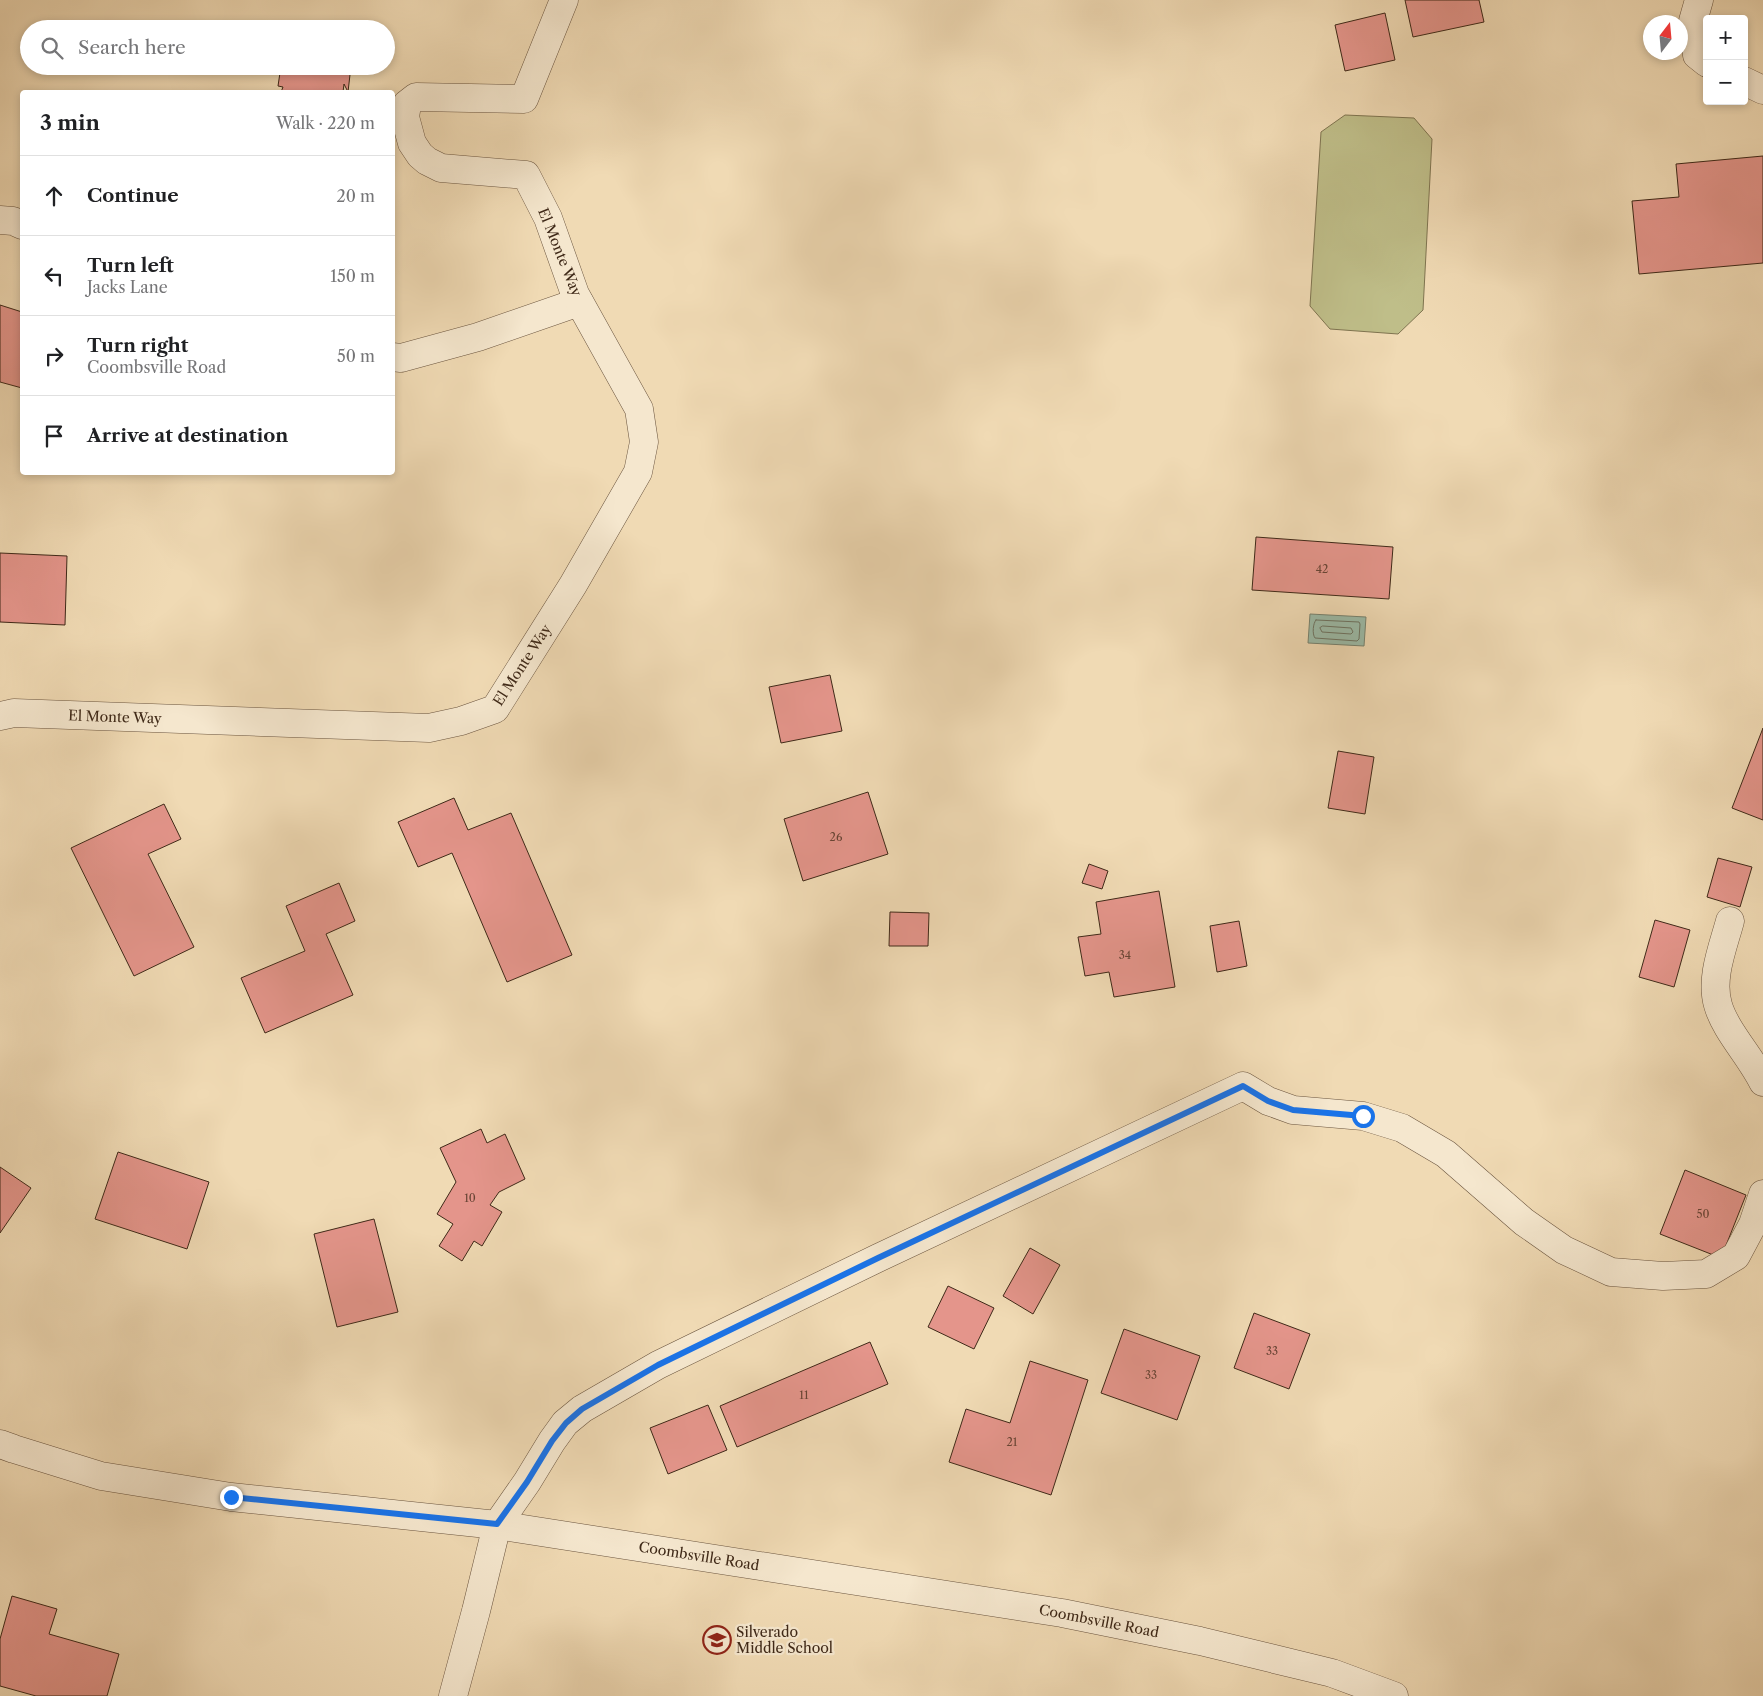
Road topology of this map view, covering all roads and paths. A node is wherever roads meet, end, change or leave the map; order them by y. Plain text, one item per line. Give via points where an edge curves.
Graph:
1 (564, 0) edge
2 (1699, 0) edge
3 (1703, 60) edge
4 (1748, 83) edge
5 (1763, 90) edge
6 (579, 302) junction
7 (395, 358) edge
8 (0, 716) edge
9 (1730, 921) dead end
10 (1763, 1082) edge
11 (1763, 1194) edge
12 (0, 1444) edge
13 (497, 1524) junction
14 (453, 1696) edge
15 (1394, 1696) edge

1 - 6 street, El Monte Way via 524,99 416,97 406,104 405,117 412,143 420,155 440,168 526,175 548,218
2 - 3 street via 1693,21 1697,55
4 - 5 street
6 - 7 street via 478,337
6 - 8 street, El Monte Way via 639,409 644,442 638,472 573,585 495,709 429,728 14,713
9 - 10 street via 1718,967 1715,990 1718,1006
11 - 13 street via 1753,1224 1736,1256 1706,1274 1663,1276 1611,1272 1564,1250 1524,1222 1446,1154 1402,1128 1363,1116 1293,1110 1268,1101 1243,1086 658,1365 590,1404 556,1435
12 - 13 street, Coombsville Road via 101,1476 203,1493
13 - 14 street
13 - 15 street, Coombsville Road via 1062,1613 1200,1641 1313,1669

